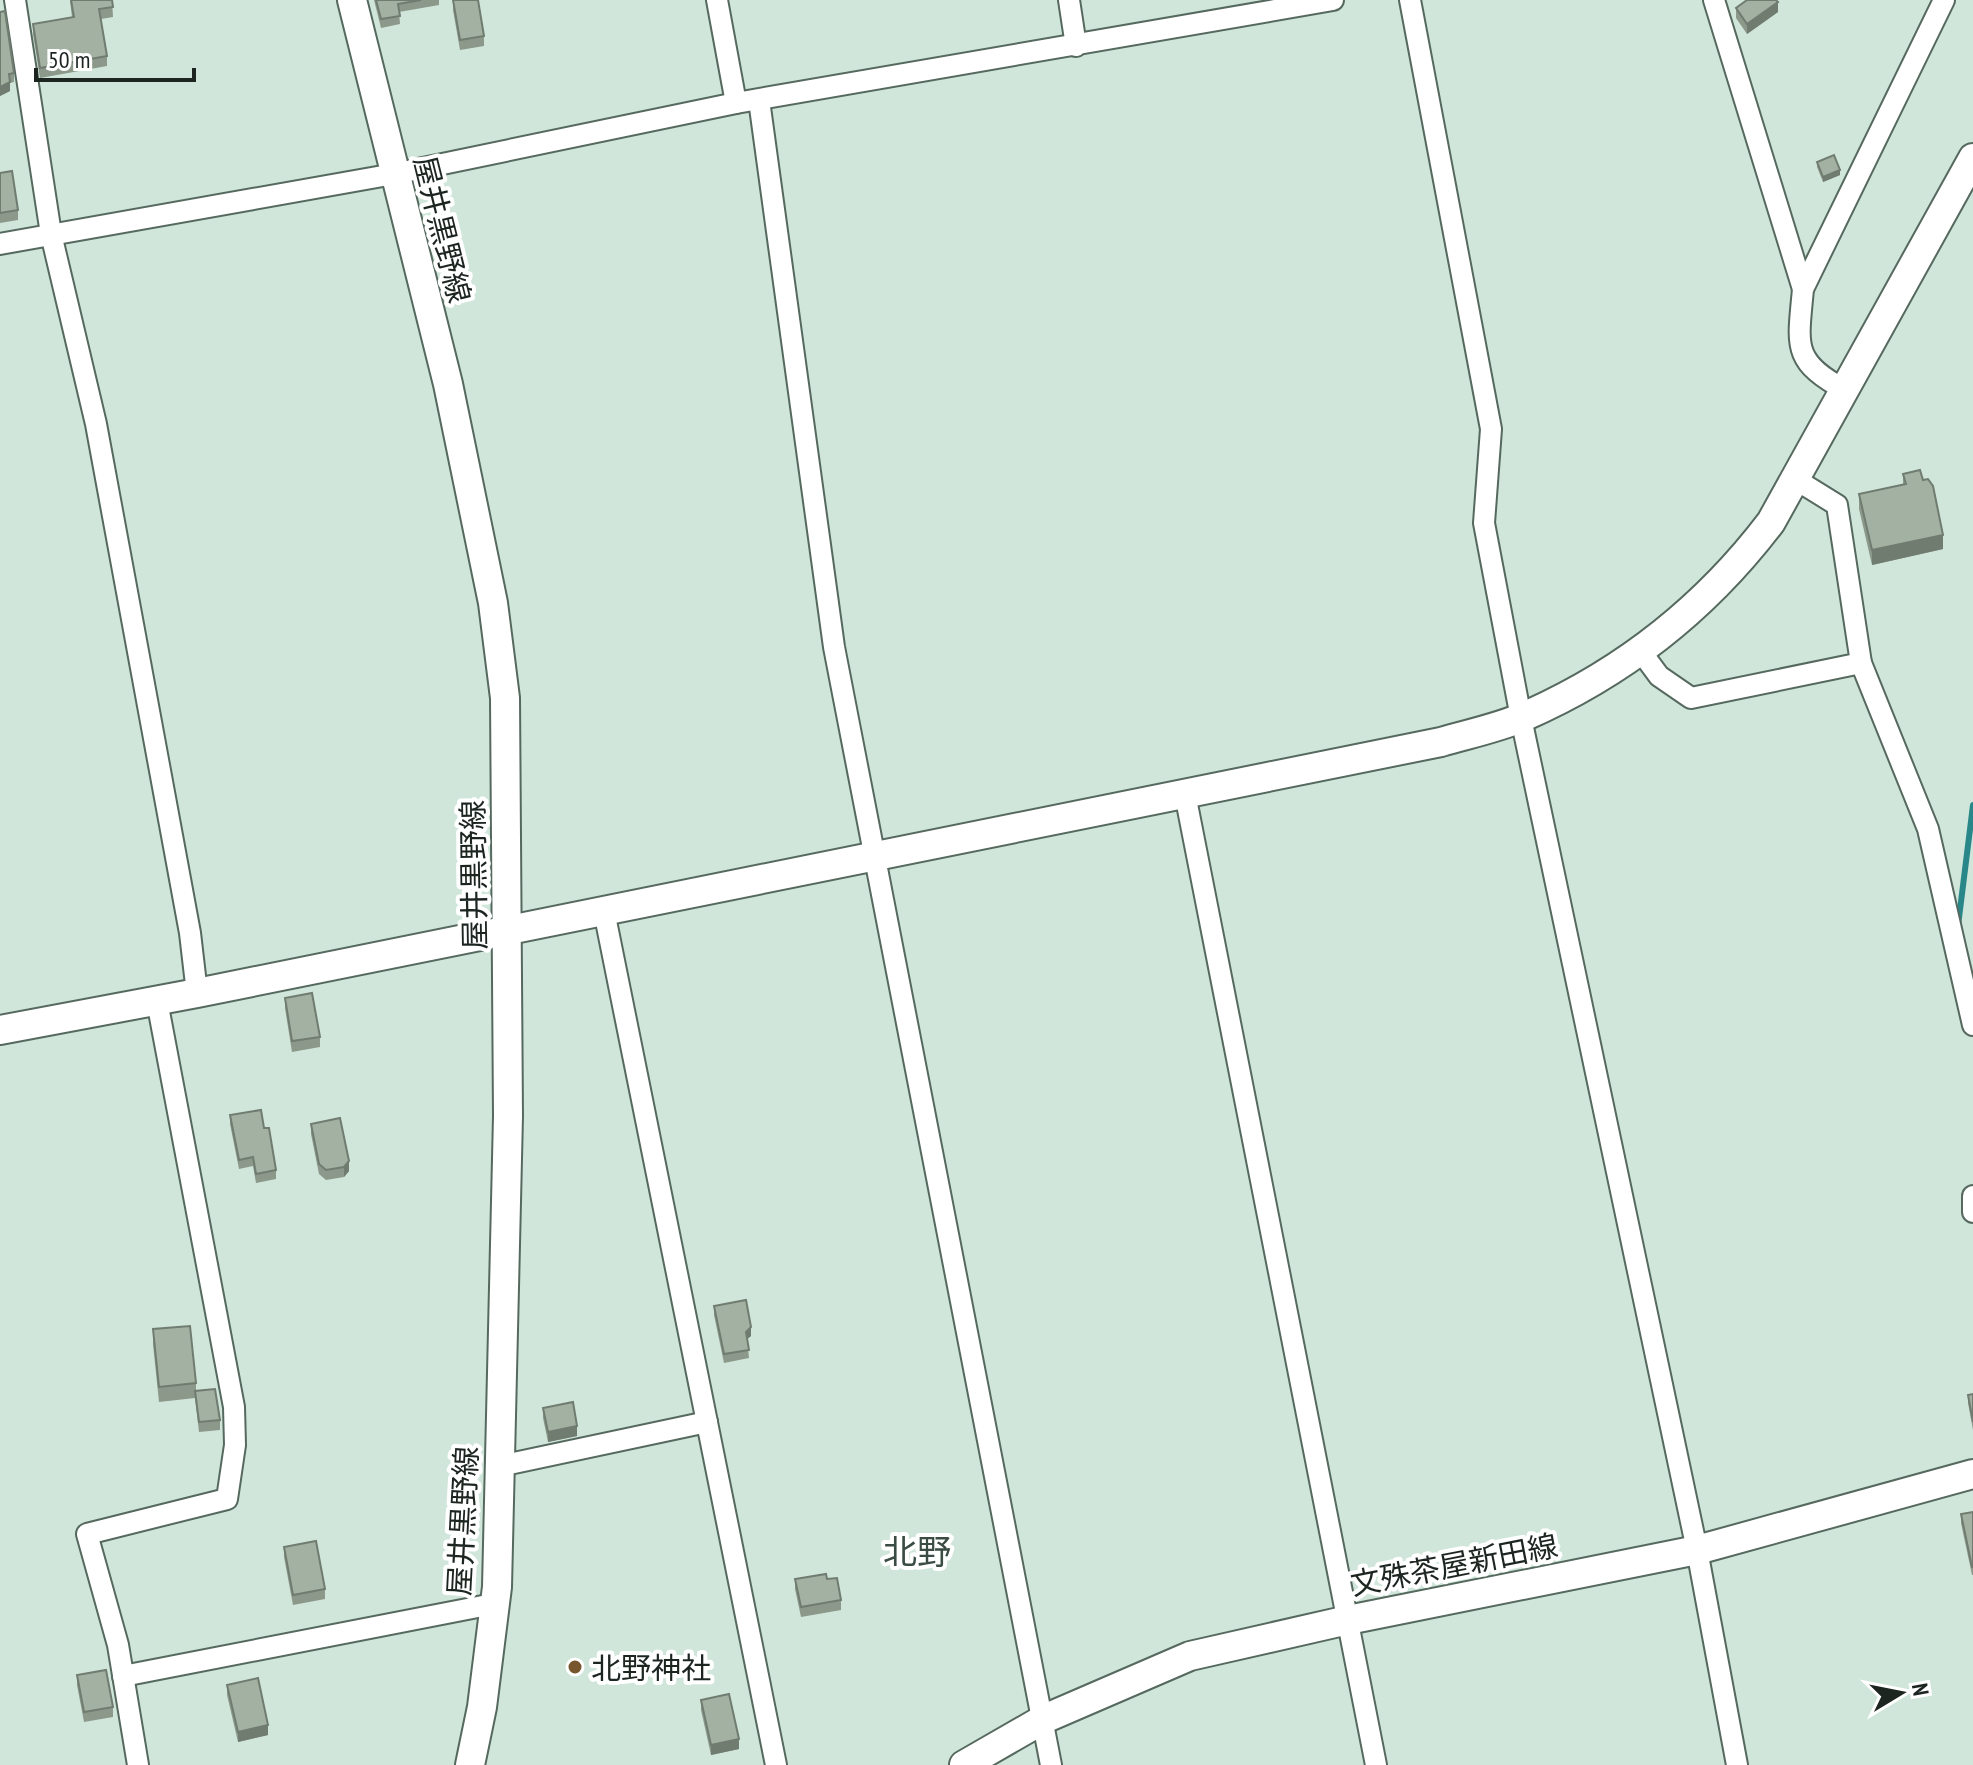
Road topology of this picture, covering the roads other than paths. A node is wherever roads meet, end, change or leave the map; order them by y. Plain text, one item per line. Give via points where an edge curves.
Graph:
1 (15, 0) edge
2 (352, 0) edge
3 (717, 0) edge
4 (1069, 0) edge
5 (1333, 0) edge
6 (1410, 0) edge
7 (1714, 0) edge
8 (1944, 0) edge
9 (1076, 46) junction
10 (759, 100) junction
11 (736, 103) junction
12 (1973, 158) edge
13 (394, 174) junction
14 (51, 234) junction
15 (0, 244) edge
16 (1803, 289) junction
17 (1845, 390) junction
18 (1795, 479) junction
19 (1642, 653) junction
20 (1861, 663) junction
21 (1521, 718) junction
22 (1185, 794) junction
23 (873, 857) junction
24 (604, 911) junction
25 (507, 928) junction
26 (1966, 973) edge
27 (197, 993) junction
28 (157, 1001) junction
29 (1973, 1025) edge
30 (0, 1030) edge
31 (1973, 1196) edge
32 (1973, 1212) edge
33 (707, 1422) junction
34 (500, 1466) junction
35 (1973, 1474) edge
36 (1697, 1550) junction
37 (493, 1604) junction
38 (1348, 1620) junction
39 (123, 1676) junction
40 (1044, 1719) junction
41 (138, 1765) edge
42 (470, 1765) edge
43 (776, 1765) edge
44 (964, 1765) edge
45 (1051, 1765) edge
46 (1376, 1765) edge
47 (1737, 1765) edge

1 - 14 street
2 - 13 main road, 屋井黒野線
3 - 11 street
4 - 9 street
5 - 9 street
6 - 21 street via 1491,429 1484,523
7 - 16 street
8 - 16 street
9 - 10 street
10 - 11 street
10 - 23 street via 834,647
11 - 13 street
12 - 17 main road
13 - 14 street
13 - 25 main road, 屋井黒野線 via 448,384 493,603 505,698
14 - 15 street
14 - 27 street via 96,424
16 - 17 street via 1799,332 1804,359 1815,374
17 - 18 main road
18 - 19 main road via 1735,570
18 - 20 street via 1837,505
19 - 20 street via 1659,676 1691,698
19 - 21 main road
20 - 26 street via 1928,829
21 - 22 main road via 1441,742
21 - 36 street
22 - 23 main road
22 - 38 street
23 - 24 main road
23 - 40 street
24 - 25 main road
24 - 33 street
25 - 27 main road
25 - 34 main road, 屋井黒野線
26 - 29 street
27 - 28 main road
28 - 30 main road
28 - 39 street via 234,1407 235,1445 227,1499 87,1534
31 - 32 street
33 - 34 street
33 - 43 street
34 - 37 main road, 屋井黒野線
35 - 36 main road, 文殊茶屋新田線
36 - 38 main road, 文殊茶屋新田線
36 - 47 street
37 - 39 street
37 - 42 main road, 屋井黒野線
38 - 40 main road, 文殊茶屋新田線 via 1190,1656
38 - 46 street
39 - 41 street
40 - 44 main road, 文殊茶屋新田線
40 - 45 street

